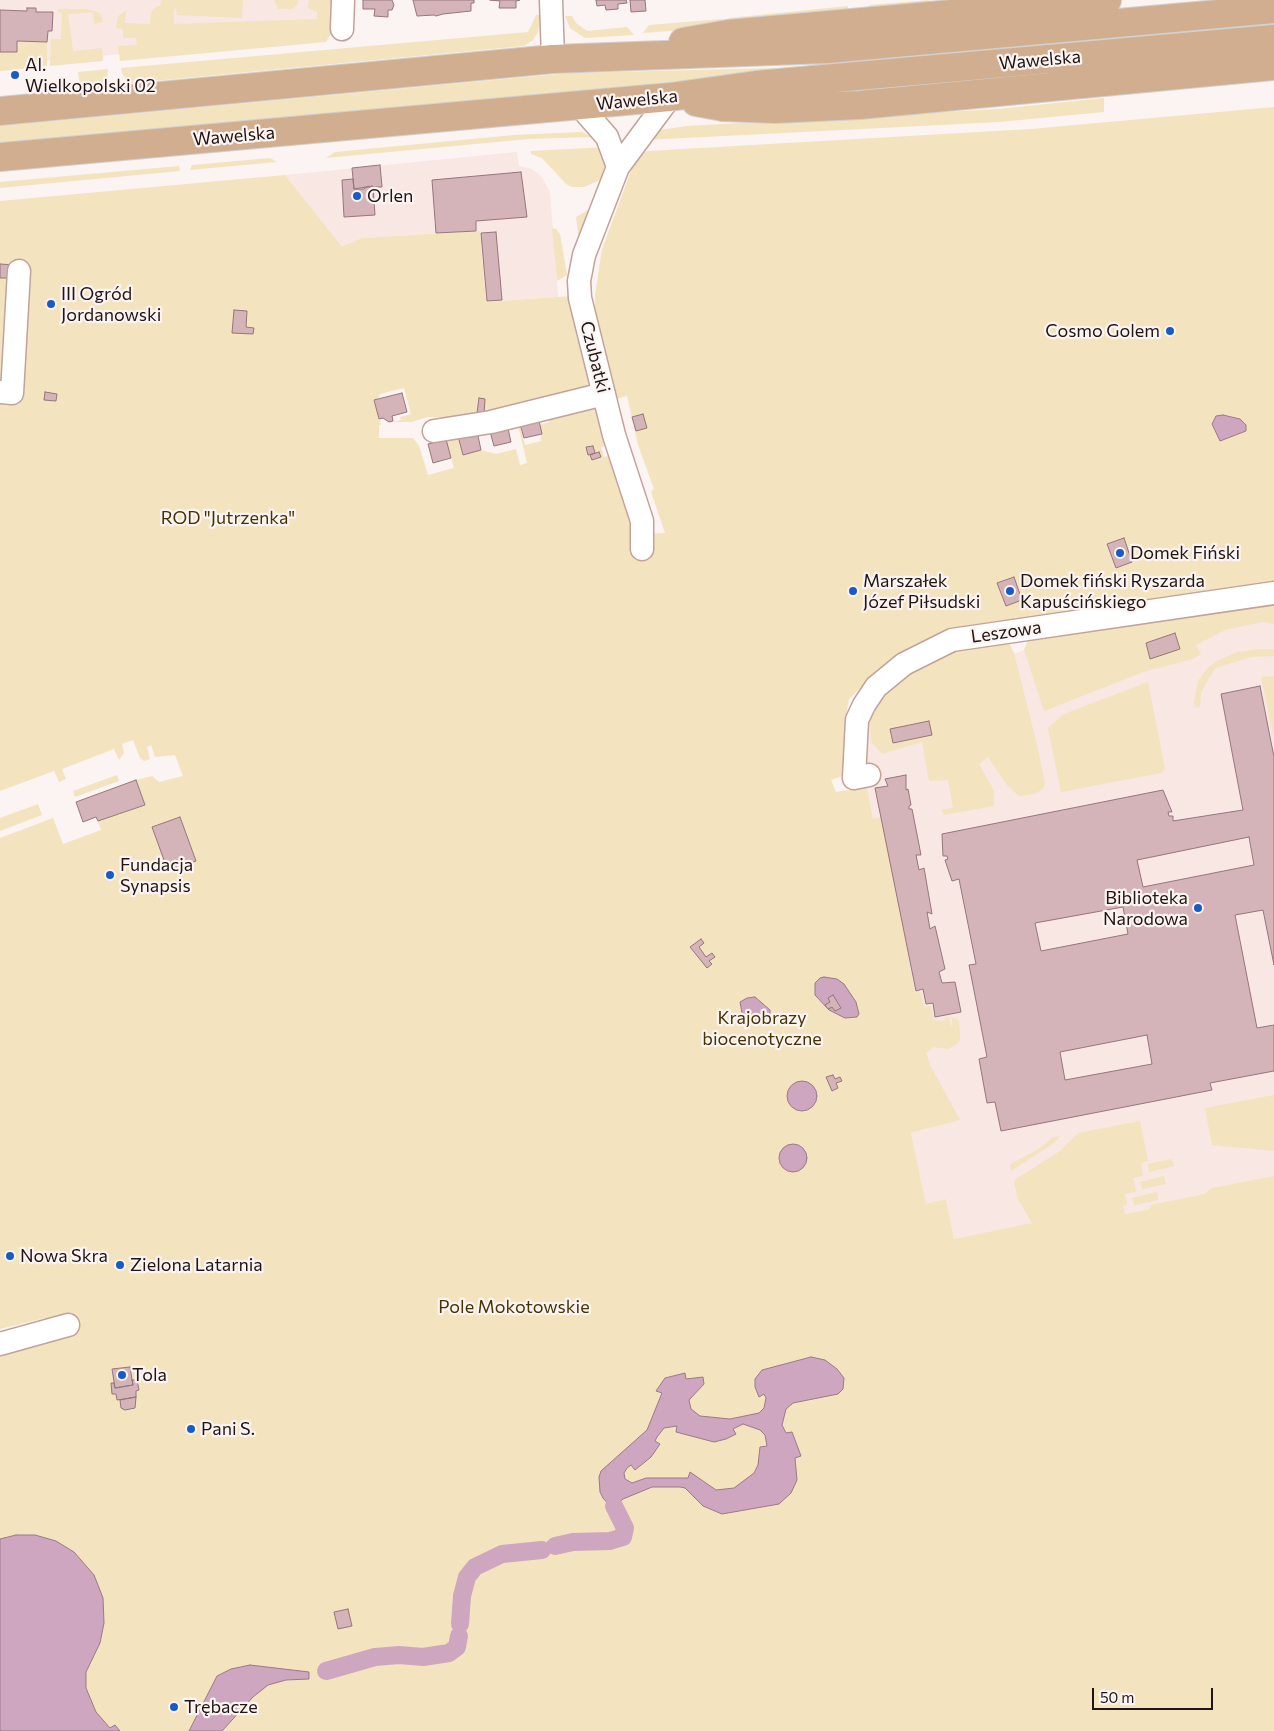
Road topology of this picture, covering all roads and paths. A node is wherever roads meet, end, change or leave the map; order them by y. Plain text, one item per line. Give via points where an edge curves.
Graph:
1 (343, 0) edge
2 (551, 0) edge
3 (1107, 0) edge
4 (997, 5) edge
5 (1274, 9) edge
6 (342, 30) dead end
7 (1274, 39) edge
8 (639, 56) junction
9 (554, 59) junction
10 (1274, 66) edge
11 (670, 97) junction
12 (579, 105) junction
13 (0, 111) edge
14 (0, 158) edge
15 (618, 166) junction
16 (19, 270) dead end
17 (0, 392) edge
18 (604, 394) junction
19 (434, 431) dead end
20 (642, 550) dead end
21 (1274, 593) edge
22 (862, 776) dead end
23 (68, 1326) dead end
24 (0, 1344) edge

1 - 6 street
2 - 9 street
3 - 4 main road
4 - 8 main road via 700,37
5 - 8 main road, Wawelska via 828,50
7 - 11 main road, Wawelska via 756,85
8 - 9 main road, Wawelska
9 - 13 main road, Wawelska
10 - 11 main road via 825,107 723,107
11 - 12 main road, Wawelska
11 - 15 street, Czubatki
12 - 14 main road, Wawelska
12 - 15 street via 607,137
15 - 18 street, Czubatki via 584,255 579,281 580,298
16 - 17 street via 12,393
18 - 19 street via 491,422
18 - 20 street, Czubatki via 642,521
21 - 22 street, Leszowa via 952,640 904,664 876,687 864,705 857,720
23 - 24 street

